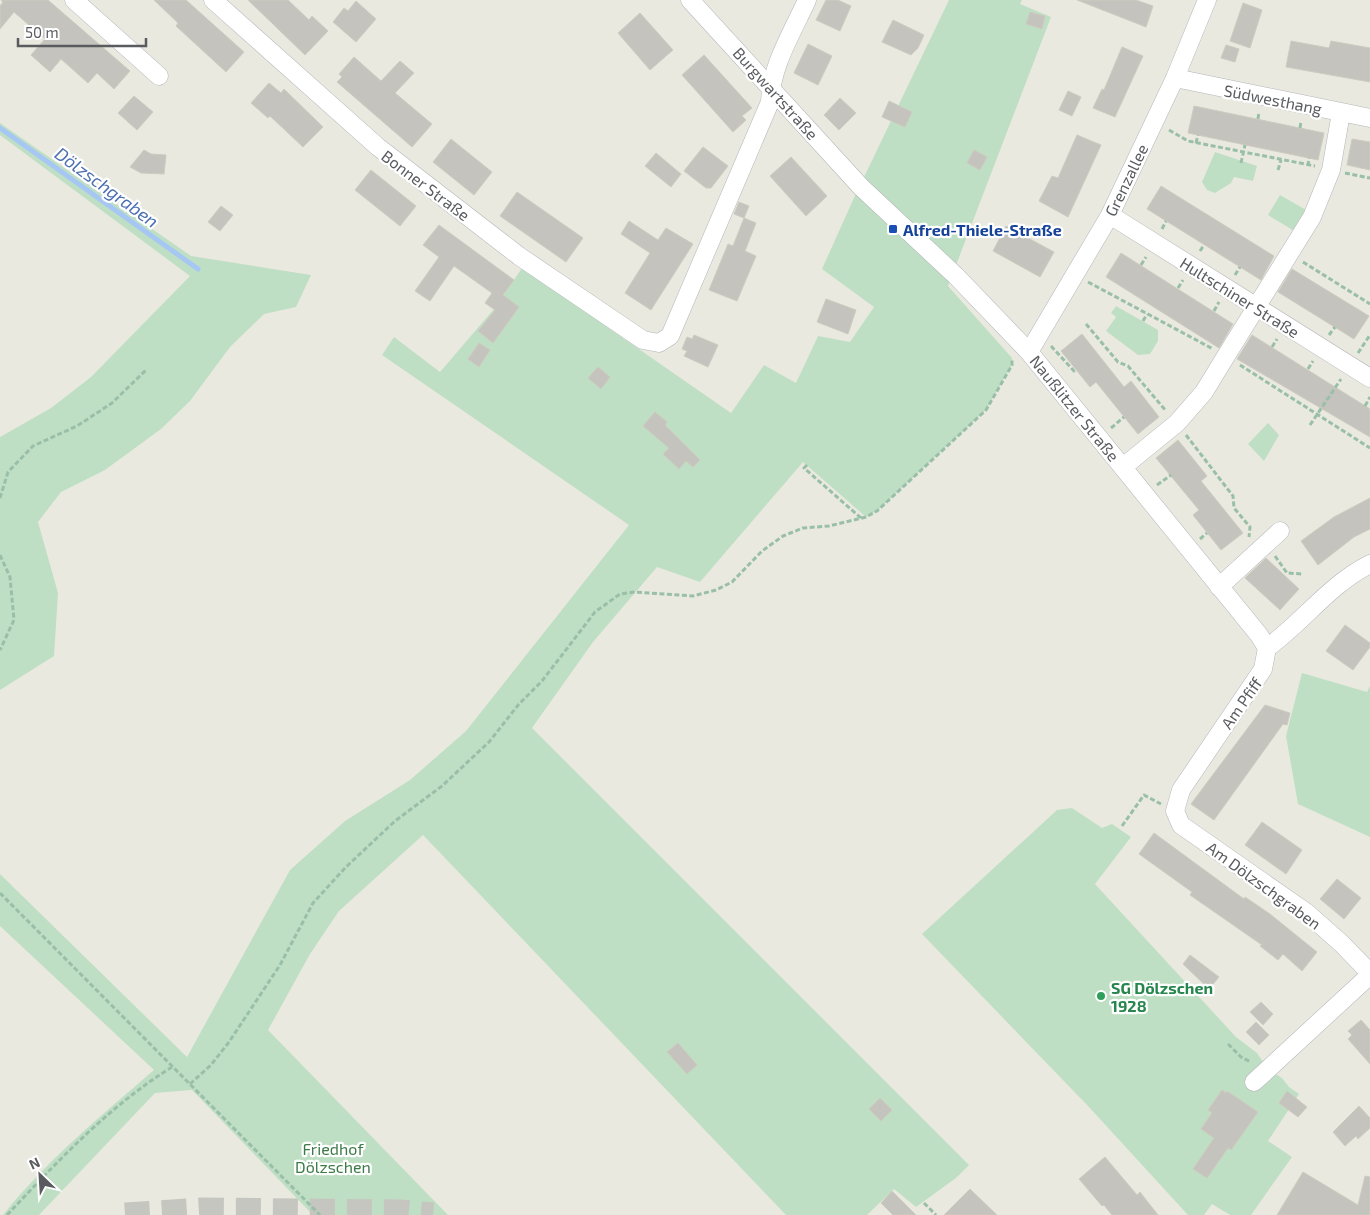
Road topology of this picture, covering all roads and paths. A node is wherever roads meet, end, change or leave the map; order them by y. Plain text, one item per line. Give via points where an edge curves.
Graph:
1 (74, 0) edge
2 (213, 0) edge
3 (690, 0) edge
4 (807, 0) edge
5 (1207, 0) edge
6 (158, 76) dead end
7 (1175, 78) junction
8 (770, 86) junction
9 (1341, 113) junction
10 (1370, 118) edge
11 (1155, 119) junction
12 (1198, 135) dead end
13 (1196, 143) junction
14 (1245, 145) dead end
15 (1244, 153) junction
16 (1309, 158) dead end
17 (1281, 160) junction
18 (1241, 163) dead end
19 (1308, 166) junction
20 (1278, 170) dead end
21 (1331, 170) junction
22 (1370, 178) edge
23 (861, 187) joint
24 (1110, 215) junction
25 (1288, 253) junction
26 (1075, 274) junction
27 (1370, 304) edge
28 (1256, 306) junction
29 (1147, 314) junction
30 (1143, 321) dead end
31 (1086, 324) dead end
32 (1033, 345) junction
33 (1211, 348) dead end
34 (1232, 360) dead end
35 (1350, 366) junction
36 (146, 370) dead end
37 (1076, 370) dead end
38 (1370, 378) edge
39 (1370, 398) edge
40 (1365, 406) dead end
41 (1317, 416) junction
42 (1124, 417) dead end
43 (1310, 425) dead end
44 (1113, 426) dead end
45 (1179, 427) junction
46 (1370, 448) edge
47 (806, 465) dead end
48 (1123, 467) junction
49 (1171, 475) dead end
50 (1161, 482) dead end
51 (0, 498) edge
52 (862, 518) junction
53 (1207, 533) dead end
54 (1203, 536) dead end
55 (1273, 537) joint
56 (1248, 541) dead end
57 (0, 554) edge
58 (1370, 564) edge
59 (1302, 574) dead end
60 (1219, 587) junction
61 (1267, 648) junction
62 (0, 650) edge
63 (1175, 811) junction
64 (1122, 826) dead end
65 (0, 893) edge
66 (1370, 974) edge
67 (1228, 1044) dead end
68 (172, 1067) junction
69 (1268, 1069) junction
70 (1254, 1082) dead end
71 (190, 1084) junction
72 (924, 1203) dead end
73 (7, 1215) edge
74 (320, 1215) edge
75 (936, 1215) edge

1 - 6 street
2 - 8 street, Bonner Straße via 393,159 519,256 643,340 659,343 670,336 770,102
3 - 8 street, Burgwartstraße
4 - 8 street via 775,68
5 - 7 street, Grenzallee
7 - 9 street, Südwesthang
7 - 11 street, Grenzallee
8 - 23 street, Burgwartstraße
9 - 10 street, Südwesthang
9 - 21 street
11 - 13 path
11 - 24 street, Grenzallee
12 - 13 path
13 - 15 path
14 - 15 path
15 - 17 path
15 - 18 path
16 - 19 path
17 - 19 path
17 - 20 path
19 - 21 path
21 - 22 path
21 - 25 street via 1312,217
23 - 32 street, Naußlitzer Straße
24 - 26 street, Grenzallee
24 - 28 street, Hultschiner Straße
25 - 27 path
25 - 28 street
26 - 29 path
26 - 32 street, Grenzallee
28 - 35 street, Hultschiner Straße
28 - 45 street
29 - 30 path
29 - 33 path
31 - 45 path via 1118,362 1128,366
32 - 37 path via 1054,348
32 - 48 street, Naußlitzer Straße
32 - 52 path via 1012,358 1012,366 986,410 877,511
34 - 41 path
35 - 38 street, Hultschiner Straße
35 - 41 path
36 - 51 path via 112,403 77,426 33,446 8,472
39 - 40 path
41 - 43 path
41 - 46 path
42 - 44 path
45 - 48 street
45 - 56 path via 1234,496 1234,508 1250,527
47 - 52 path via 804,468
48 - 60 street, Naußlitzer Straße
49 - 50 path
52 - 71 path via 803,528 783,536 762,551 732,582 716,590 694,596 620,594 595,612 542,681 489,742 442,786 395,821 313,903 280,965 229,1042
53 - 54 path
55 - 59 path via 1282,569
55 - 60 street
57 - 62 path via 10,577 14,620
58 - 61 street via 1329,591 1286,634
60 - 61 street, Naußlitzer Straße
61 - 63 street, Am Pfiff via 1264,670 1180,790
63 - 64 path via 1144,795
63 - 66 street, Am Dölzschgraben via 1181,825 1307,913
65 - 68 path
66 - 69 street
67 - 69 path via 1241,1057
68 - 71 path
68 - 73 path via 141,1086 69,1150
69 - 70 street
71 - 74 path
72 - 75 path

